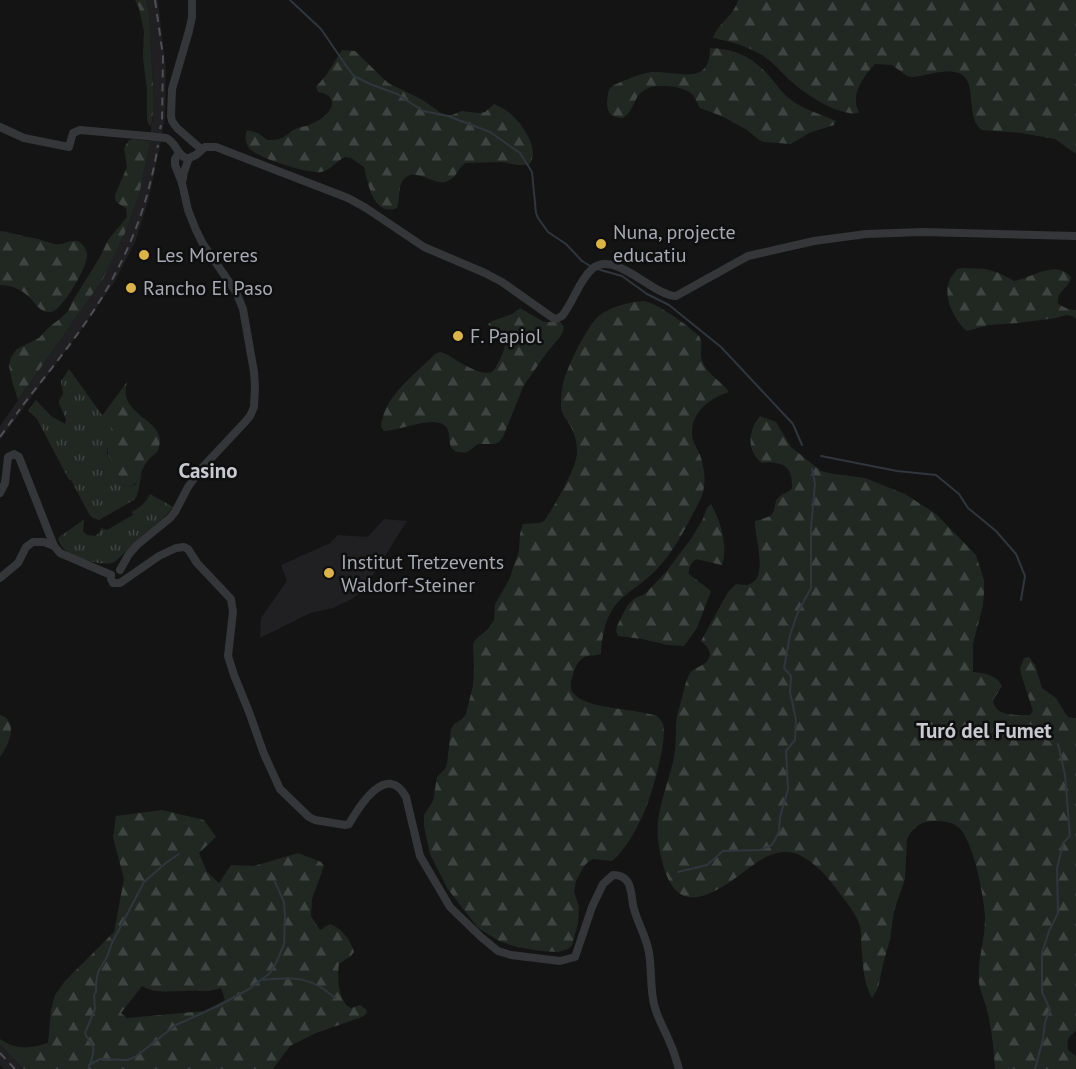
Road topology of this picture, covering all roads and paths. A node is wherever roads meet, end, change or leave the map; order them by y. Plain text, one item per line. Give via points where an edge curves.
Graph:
1 (192, 0) edge
2 (0, 127) edge
3 (205, 148) junction
4 (179, 153) junction
5 (189, 158) junction
6 (182, 183) junction
7 (1076, 236) edge
8 (0, 493) edge
9 (54, 546) junction
10 (120, 570) junction
11 (111, 575) junction
12 (0, 578) edge
13 (124, 580) junction
14 (679, 1069) edge

1 - 3 street via 189,32 172,89 171,116 177,128
2 - 4 street, bridge via 24,138 69,147 73,133 80,130 166,138
3 - 5 street
3 - 7 street via 222,148 348,198 424,247 502,282 553,318 560,318 583,279 595,267 610,265 676,296 748,256 814,241 923,232
4 - 5 street
4 - 6 street via 175,165
5 - 6 street
6 - 10 street via 188,210 203,244 241,304 254,372 254,406 246,422 194,478 175,512 137,544
8 - 9 street via 8,457 14,454 22,461
9 - 11 street via 60,554
9 - 12 street via 33,542 18,563
10 - 11 street
10 - 13 street
11 - 13 street via 116,584
13 - 14 street via 159,556 176,548 189,549 231,599 228,656 280,789 315,820 345,825 375,790 396,784 406,797 420,856 450,907 498,951 560,961 575,957 603,884 613,875 625,878 631,886 649,952 657,1015

